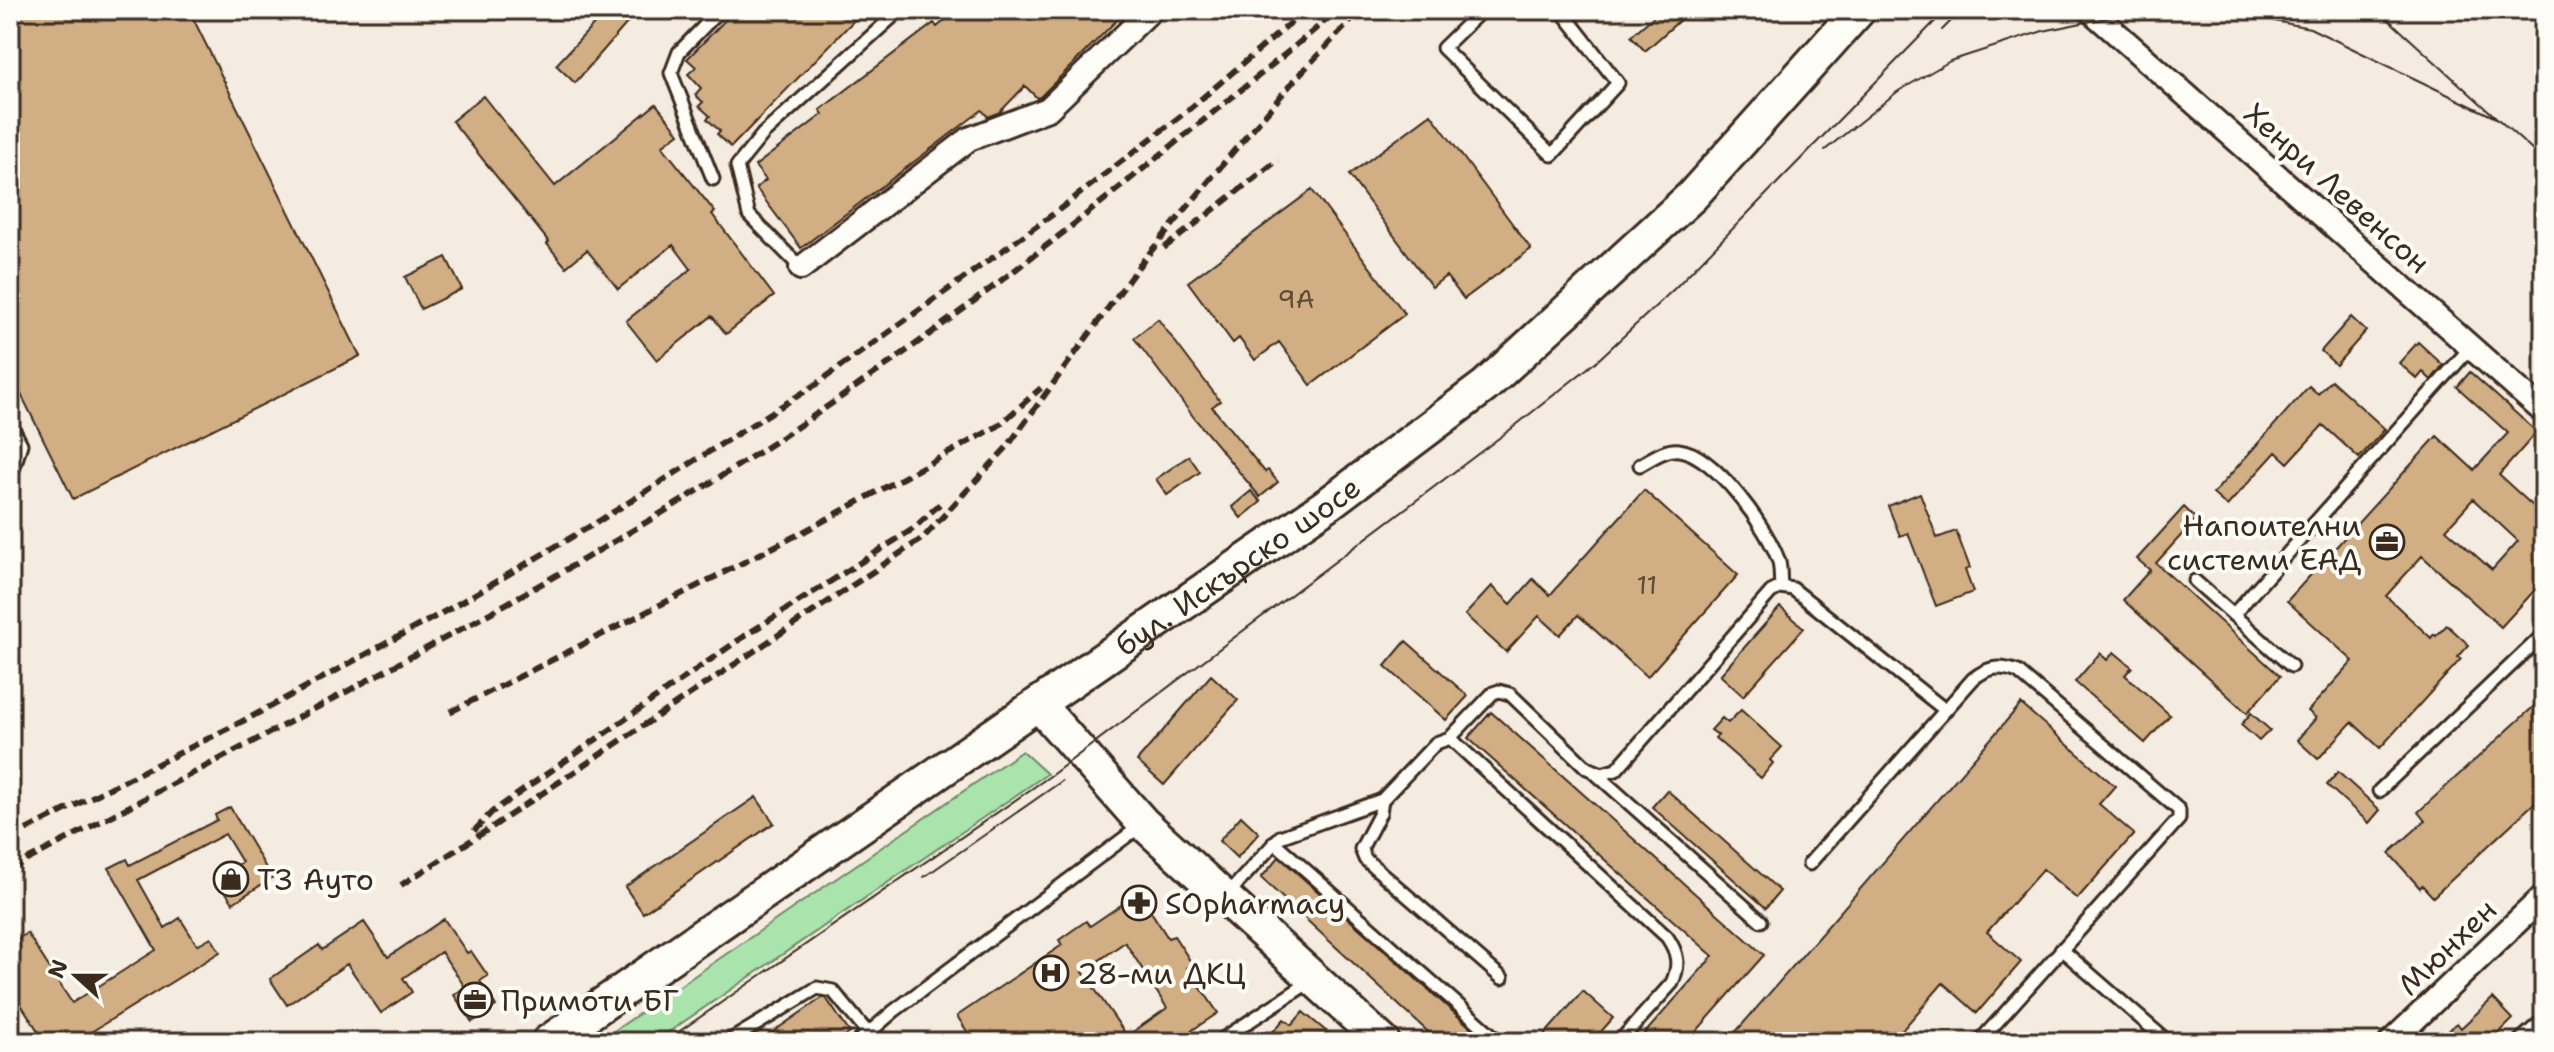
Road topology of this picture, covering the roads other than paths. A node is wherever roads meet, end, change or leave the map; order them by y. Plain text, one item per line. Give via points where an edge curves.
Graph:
1 (720, 10) edge
2 (900, 10) edge
3 (1151, 10) edge
4 (1482, 10) edge
5 (1561, 10) edge
6 (1859, 10) edge
7 (2090, 10) edge
8 (713, 179) dead end
9 (801, 268) joint
10 (2471, 347) junction
11 (2544, 412) edge
12 (10, 423) edge
13 (1640, 465) dead end
14 (10, 471) edge
15 (2195, 581) dead end
16 (1781, 587) junction
17 (2233, 615) junction
18 (2544, 634) edge
19 (2291, 666) dead end
20 (1038, 704) junction
21 (1945, 710) junction
22 (1450, 738) junction
23 (1594, 772) junction
24 (2379, 791) dead end
25 (1382, 800) junction
26 (1143, 823) junction
27 (1274, 842) junction
28 (1809, 864) dead end
29 (2544, 896) edge
30 (1224, 898) junction
31 (1761, 921) dead end
32 (2061, 949) junction
33 (1502, 978) dead end
34 (1313, 980) junction
35 (2544, 1019) edge
36 (867, 1032) junction
37 (2399, 1040) edge
38 (729, 1041) edge
39 (548, 1042) edge
40 (858, 1042) edge
41 (1218, 1042) edge
42 (1383, 1042) edge
43 (1500, 1042) edge
44 (1619, 1042) edge
45 (1979, 1042) edge
46 (2168, 1042) edge
47 (2518, 1042) edge

1 - 8 lane via 679,52 671,73
2 - 9 lane via 763,134 737,166 749,215
3 - 9 street via 1048,109 969,139
4 - 5 lane via 1443,48 1552,155 1618,83
6 - 20 main road, бул. Искърско шосе via 1692,196 1485,386 1328,504
7 - 10 street, Хенри Левенсон
10 - 11 street, Хенри Левенсон
10 - 17 lane
12 - 14 lane via 21,444
13 - 16 lane via 1676,449 1693,453 1720,474 1761,527 1779,563
15 - 17 lane
16 - 21 lane via 1793,589
16 - 23 lane via 1771,592 1616,770
17 - 19 lane
18 - 24 lane
20 - 26 main road
20 - 39 main road, бул. Искърско шосе
21 - 28 lane
21 - 32 lane via 1984,671 2006,667 2018,672 2179,810 2179,819
22 - 23 lane via 1493,693 1505,691
22 - 25 lane via 1436,743
22 - 44 lane via 1675,949 1677,972 1672,983
23 - 31 lane
25 - 27 lane
25 - 33 lane via 1361,849 1365,859
26 - 30 main road
26 - 36 lane
27 - 30 lane
27 - 43 lane
29 - 37 street, Мюнхен
30 - 34 main road
32 - 45 lane
32 - 46 lane
34 - 41 lane
34 - 42 main road
35 - 47 lane
36 - 38 lane via 833,991 817,988
36 - 40 lane

